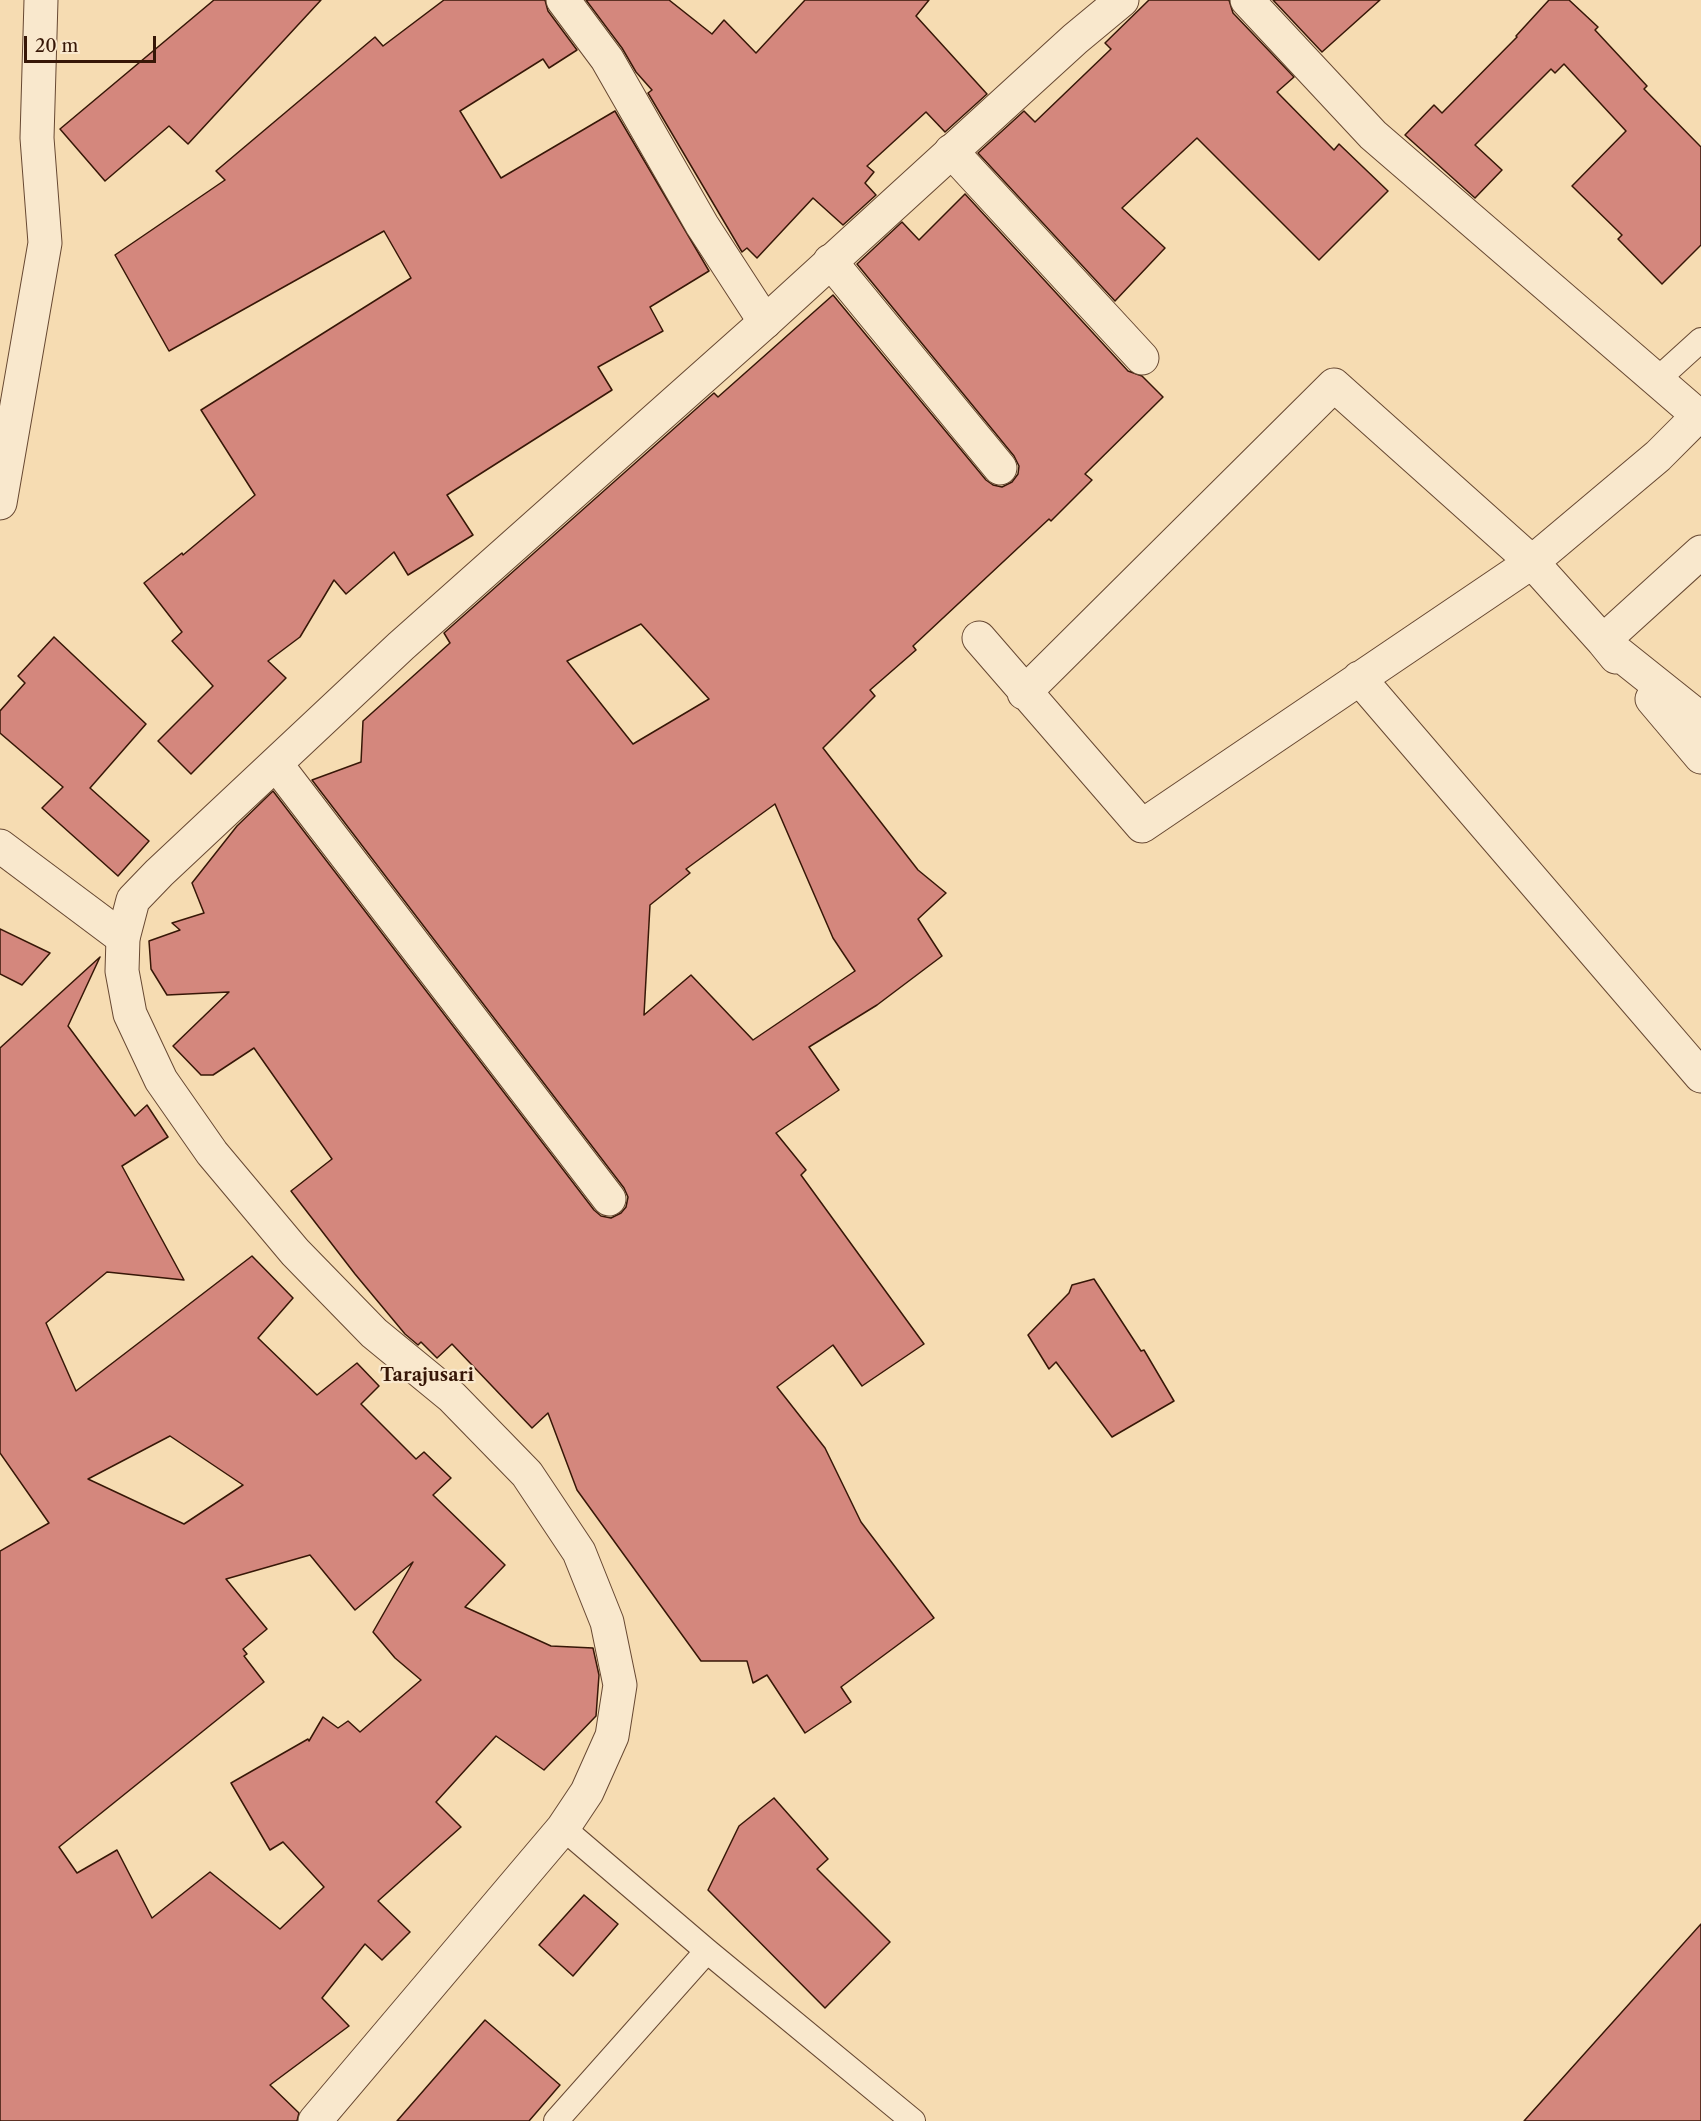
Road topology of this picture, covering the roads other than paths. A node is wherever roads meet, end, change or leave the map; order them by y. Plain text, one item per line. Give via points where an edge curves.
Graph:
1 (41, 0) edge
2 (563, 0) edge
3 (1122, 0) edge
4 (1247, 0) edge
5 (951, 151) junction
6 (831, 261) junction
7 (765, 322) junction
8 (1701, 340) edge
9 (1142, 358) dead end
10 (1658, 379) junction
11 (1699, 417) edge
12 (1000, 468) dead end
13 (0, 503) edge
14 (1701, 552) edge
15 (1532, 562) junction
16 (979, 638) dead end
17 (1603, 641) junction
18 (1359, 678) junction
19 (1024, 693) junction
20 (1701, 719) edge
21 (1701, 757) edge
22 (276, 764) junction
23 (0, 846) edge
24 (123, 938) junction
25 (1701, 1076) edge
26 (609, 1199) dead end
27 (563, 1828) junction
28 (707, 1952) junction
29 (315, 2121) edge
30 (556, 2121) edge
31 (913, 2121) edge

1 - 13 street via 37,138 45,243
2 - 7 street via 607,59 702,225
3 - 5 street
4 - 10 street via 1373,135
5 - 6 street
5 - 9 street
6 - 7 street
6 - 12 street
7 - 22 street via 401,646
8 - 10 lane
10 - 11 street
11 - 15 street
14 - 17 street
15 - 17 street
15 - 18 street
15 - 19 street via 1334,385
16 - 19 street
17 - 20 street
17 - 21 street
18 - 19 street via 1142,826
18 - 25 street
22 - 24 street via 133,900
22 - 26 street
23 - 24 street
24 - 27 street via 122,971 130,1014 160,1080 213,1153 295,1252 374,1333 452,1397 527,1474 579,1552 607,1622 620,1685 612,1736 587,1792
27 - 28 lane
27 - 29 street
28 - 30 lane
28 - 31 lane

